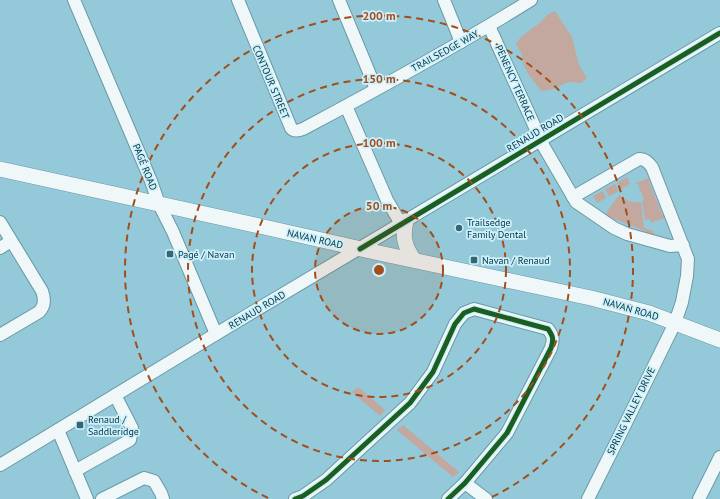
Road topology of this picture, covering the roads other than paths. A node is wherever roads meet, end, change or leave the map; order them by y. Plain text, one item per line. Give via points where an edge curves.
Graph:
1 (74, 0) edge
2 (238, 0) edge
3 (339, 0) edge
4 (444, 0) edge
5 (531, 0) edge
6 (489, 26) junction
7 (720, 33) edge
8 (461, 42) junction
9 (376, 89) junction
10 (346, 106) junction
11 (540, 140) junction
12 (0, 169) edge
13 (573, 197) junction
14 (159, 204) junction
15 (0, 222) edge
16 (404, 223) junction
17 (12, 241) junction
18 (683, 245) junction
19 (0, 248) edge
20 (360, 249) junction
21 (414, 260) junction
22 (675, 323) junction
23 (216, 334) junction
24 (0, 335) edge
25 (720, 340) edge
26 (115, 395) junction
27 (58, 430) junction
28 (720, 457) edge
29 (0, 465) edge
30 (75, 471) junction
31 (465, 483) junction
32 (87, 499) edge
33 (102, 499) edge
34 (163, 499) edge
35 (296, 499) edge
36 (448, 499) edge
37 (486, 499) edge
38 (588, 499) edge
39 (699, 499) edge

1 - 14 street, PAGÉ ROAD
2 - 10 street, CONTOUR STREET via 292,130 298,131
3 - 9 street
4 - 8 street
5 - 6 street, TRAILSEDGE WAY
6 - 8 street, TRAILSEDGE WAY
6 - 11 street, PENENCY TERRACE
7 - 11 street, RENAUD ROAD
8 - 9 street, TRAILSEDGE WAY
9 - 10 street, TRAILSEDGE WAY
10 - 16 street via 387,200
11 - 13 street, PENENCY TERRACE
11 - 16 street, RENAUD ROAD
12 - 14 main road, NAVAN ROAD
13 - 18 street, PENENCY TERRACE via 600,219 626,234 670,246
13 - 18 street, SPRING VALLEY DRIVE via 643,159 652,167
14 - 20 main road, NAVAN ROAD
14 - 23 street, PAGÉ ROAD
15 - 17 street
16 - 20 street, RENAUD ROAD
16 - 21 main road via 405,243
17 - 19 street
17 - 24 street via 43,293 44,304 39,312
18 - 22 street, SPRING VALLEY DRIVE via 688,267 682,302
20 - 21 main road, NAVAN ROAD
20 - 23 street, RENAUD ROAD
21 - 22 main road, NAVAN ROAD via 591,298 649,313
22 - 25 main road, NAVAN ROAD
22 - 38 street, SPRING VALLEY DRIVE
23 - 26 street, RENAUD ROAD
26 - 27 street, RENAUD ROAD
26 - 30 street via 132,428 130,440
27 - 29 street, RENAUD ROAD
27 - 30 street
28 - 39 street
30 - 32 street
31 - 35 street via 507,433 551,348 553,341 548,329 474,309 464,313 455,324 433,372 410,403 326,480
31 - 36 street
31 - 37 street
33 - 34 street via 144,478 154,481

